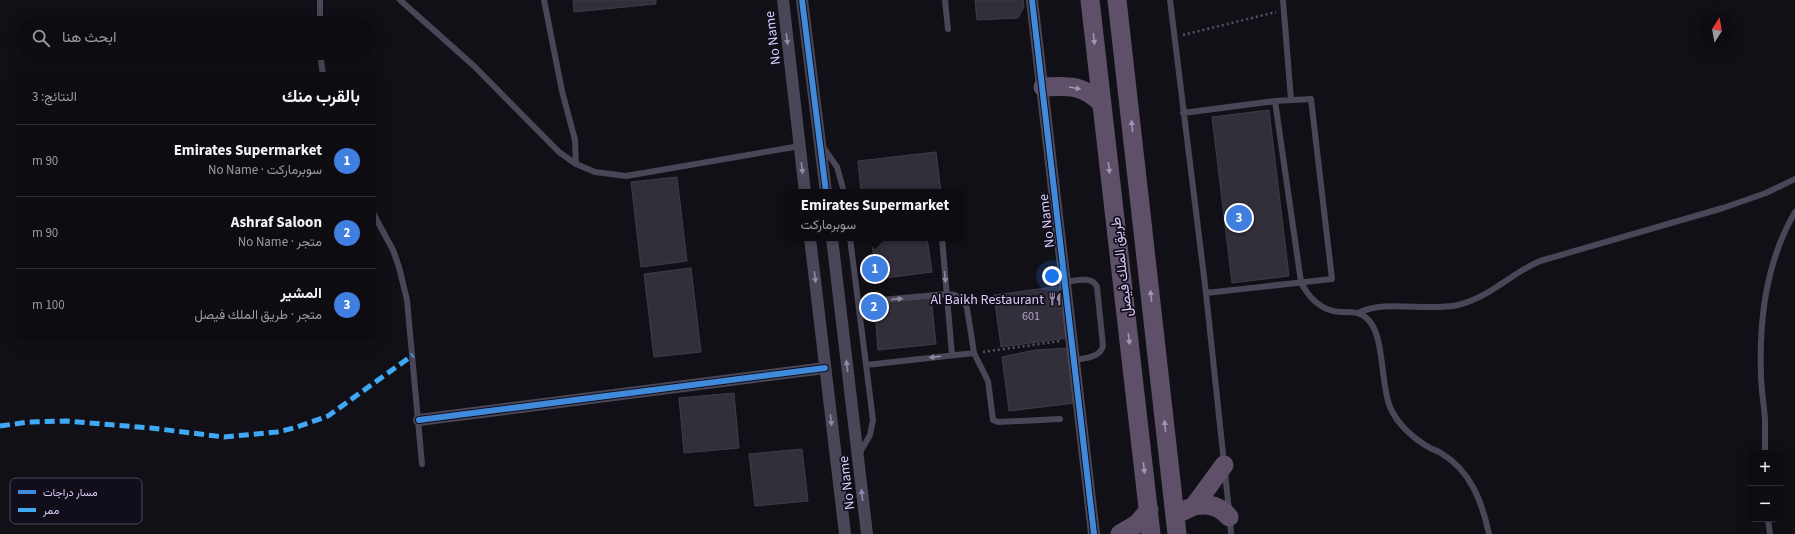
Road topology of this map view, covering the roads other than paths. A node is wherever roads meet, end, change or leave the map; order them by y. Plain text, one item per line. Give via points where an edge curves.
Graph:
1 (320, 0) edge
2 (400, 0) edge
3 (544, 0) edge
4 (783, 0) edge
5 (802, 0) edge
6 (945, 0) edge
7 (1032, 0) edge
8 (1090, 0) edge
9 (1118, 0) edge
10 (1170, 0) edge
11 (1283, 0) edge
12 (320, 16) edge
13 (948, 29) dead end
14 (321, 60) edge
15 (323, 72) edge
16 (1042, 88) junction
17 (1291, 100) junction
18 (1276, 101) junction
19 (1102, 104) junction
20 (1183, 113) junction
21 (821, 145) junction
22 (800, 146) junction
23 (576, 164) junction
24 (1795, 180) edge
25 (805, 189) edge
26 (826, 189) edge
27 (843, 189) edge
28 (1795, 212) edge
29 (376, 219) edge
30 (810, 241) edge
31 (832, 241) edge
32 (850, 241) edge
33 (942, 241) edge
34 (1065, 282) junction
35 (1301, 282) junction
36 (1206, 293) junction
37 (946, 294) junction
38 (859, 302) junction
39 (1358, 313) junction
40 (974, 353) junction
41 (952, 355) junction
42 (1074, 360) junction
43 (866, 365) junction
44 (825, 368) junction
45 (1060, 419) dead end
46 (419, 420) junction
47 (1765, 450) edge
48 (857, 455) junction
49 (422, 464) dead end
50 (1224, 465) junction
51 (1194, 506) junction
52 (1149, 510) junction
53 (1175, 515) junction
54 (1768, 522) edge
55 (1230, 526) edge
56 (845, 534) edge
57 (866, 534) edge
58 (1094, 534) edge
59 (1120, 534) edge
60 (1151, 534) edge
61 (1177, 534) edge
62 (1489, 534) edge
63 (1770, 534) edge

1 - 12 lane
2 - 23 lane via 474,66 559,152
3 - 23 lane via 554,56 575,140
4 -> 22 street, No Name
5 - 21 street
6 - 13 lane
7 - 16 street, No Name
8 -> 19 main road, طريق الملك فيصل
53 -> 9 main road, طريق الملك فيصل
10 - 20 lane
11 - 17 lane
14 - 15 lane
16 -> 19 main road via 1065,86 1081,89
16 - 34 street, No Name
17 - 18 lane
17 - 35 lane via 1311,99 1332,279
18 - 20 lane
18 - 35 lane
19 -> 52 main road, طريق الملك فيصل
20 - 36 lane
21 - 26 street
21 - 27 lane via 837,167
22 - 23 lane via 626,176 595,172
22 -> 25 street, No Name
24 - 39 lane via 1722,208 1540,261 1515,274 1485,295 1466,303 1436,308 1373,308
28 - 47 lane via 1776,256 1765,300 1761,366
29 - 46 lane via 393,250 404,283 410,318
30 -> 44 street, No Name
48 -> 31 street, No Name
32 - 38 lane
33 -> 37 lane
34 - 42 street, No Name
34 - 42 lane via 1089,280 1097,287 1102,350 1097,355
35 - 36 lane
35 - 39 lane via 1307,294 1325,308
36 - 50 lane
38 -> 37 lane
37 - 40 lane via 955,295 963,300 967,308
37 - 41 lane
38 - 43 lane
39 - 62 lane via 1370,321 1376,333 1390,406 1396,417 1412,436 1441,452 1464,473 1482,505
40 - 41 lane
40 - 45 lane via 988,381 994,421
41 -> 43 lane
42 - 58 street, No Name
43 - 48 lane via 872,428 867,442
44 - 46 street
44 -> 56 street, No Name
46 - 49 lane
57 -> 48 street, No Name
50 - 51 main road
50 - 55 lane
51 - 53 main road
51 - 55 main road via 1207,504 1220,508
52 - 59 main road via 1137,524
52 - 60 main road, طريق الملك فيصل
53 - 61 main road, طريق الملك فيصل
54 - 63 lane

